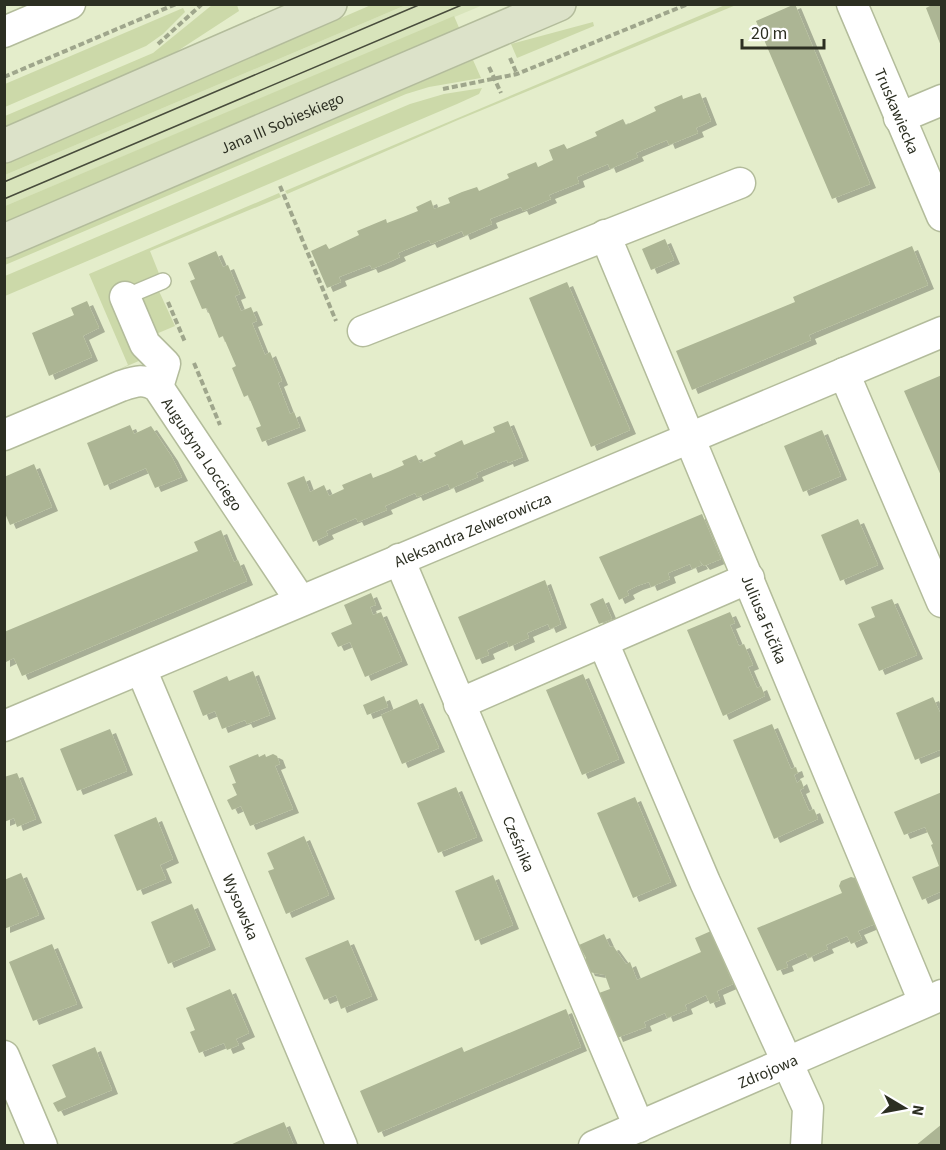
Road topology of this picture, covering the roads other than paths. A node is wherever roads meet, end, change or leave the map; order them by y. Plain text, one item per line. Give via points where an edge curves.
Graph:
1 (70, 4) edge
2 (330, 4) edge
3 (559, 4) edge
4 (852, 4) edge
5 (4, 32) edge
6 (942, 100) edge
7 (899, 118) junction
8 (4, 146) edge
9 (740, 183) dead end
10 (942, 216) edge
11 (605, 236) junction
12 (4, 242) edge
13 (161, 281) road end
14 (125, 297) joint
15 (363, 331) road end
16 (942, 332) edge
17 (844, 373) junction
18 (158, 387) junction
19 (4, 435) edge
20 (689, 440) junction
21 (399, 559) junction
22 (749, 578) junction
23 (300, 600) junction
24 (942, 602) edge
25 (603, 642) junction
26 (141, 669) junction
27 (459, 704) junction
28 (4, 726) edge
29 (933, 999) edge
30 (4, 1056) edge
31 (785, 1062) junction
32 (639, 1127) junction
33 (42, 1146) edge
34 (342, 1146) edge
35 (594, 1146) edge
36 (806, 1146) edge

1 - 5 street
2 - 8 main road
3 - 12 main road, Jana III Sobieskiego
4 - 7 street, Truskawiecka
6 - 7 street
7 - 10 street, Truskawiecka
9 - 11 street
11 - 15 street
11 - 20 street, Juliusa Fučíka
13 - 14 lane
14 - 18 street via 146,344 165,364
16 - 17 street, Aleksandra Zelwerowicza
17 - 20 street, Aleksandra Zelwerowicza
17 - 24 street
18 - 19 street, Augustyna Locciego via 148,381 137,381
18 - 23 street, Augustyna Locciego
20 - 21 street, Aleksandra Zelwerowicza
20 - 22 street, Juliusa Fučíka
21 - 23 street, Aleksandra Zelwerowicza
21 - 27 street, Cześnika
22 - 25 street
22 - 29 street, Juliusa Fučíka
23 - 26 street, Aleksandra Zelwerowicza
25 - 27 street
25 - 31 street
26 - 28 street, Aleksandra Zelwerowicza
26 - 34 street, Wysowska
27 - 32 street, Cześnika
29 - 31 street, Zdrojowa
30 - 33 street
31 - 32 street, Zdrojowa
31 - 36 street via 808,1108
32 - 35 street, Zdrojowa

